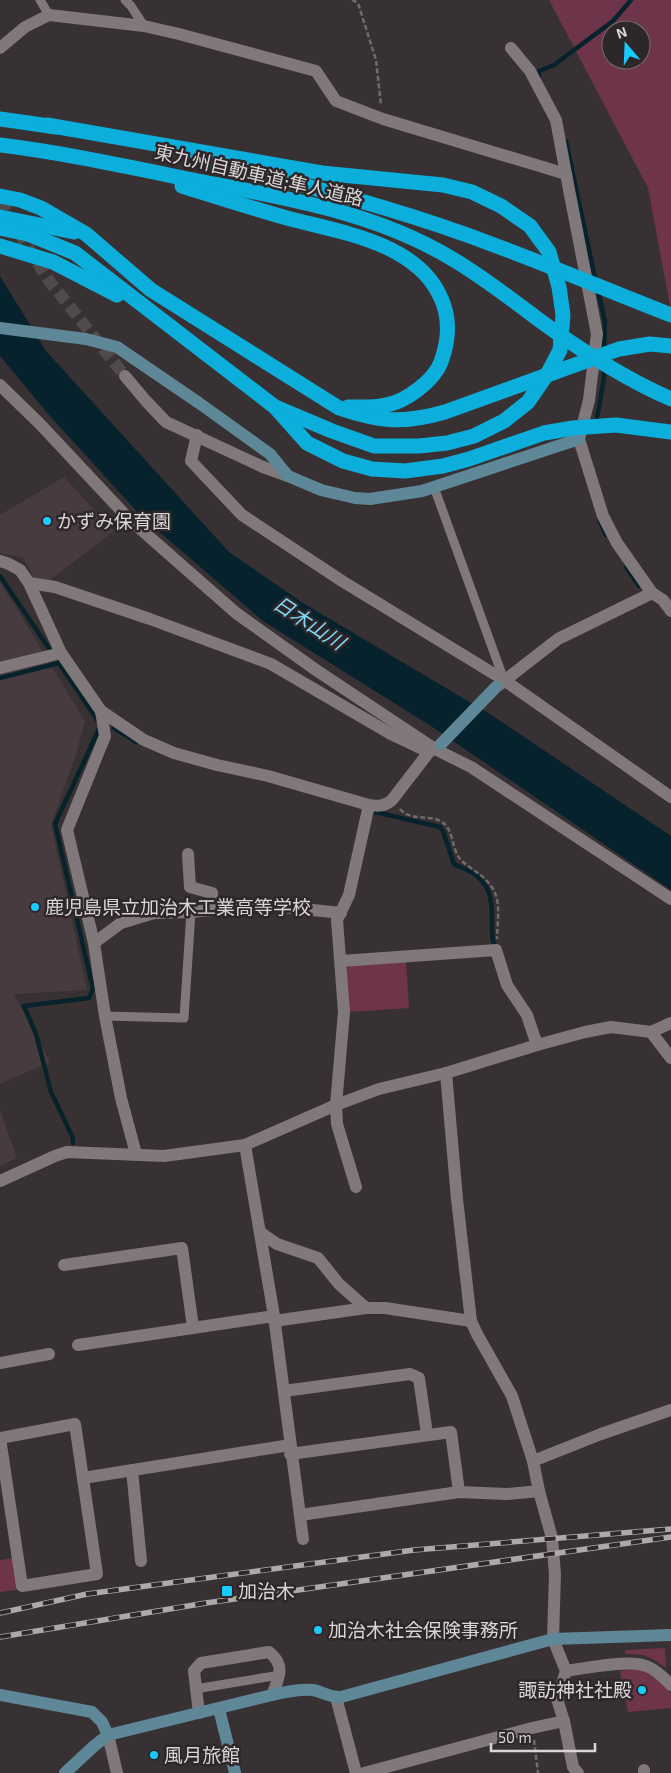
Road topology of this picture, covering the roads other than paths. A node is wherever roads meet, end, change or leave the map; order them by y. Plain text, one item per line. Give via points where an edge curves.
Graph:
1 (40, 0) edge
2 (125, 0) edge
3 (48, 15) junction
4 (144, 26) junction
5 (0, 48) edge
6 (511, 48) dead end
7 (0, 119) edge
8 (48, 125) junction
9 (0, 145) edge
10 (115, 164) junction
11 (566, 174) junction
12 (0, 196) edge
13 (0, 217) edge
14 (0, 228) edge
15 (86, 234) junction
16 (3, 247) edge
17 (150, 312) junction
18 (671, 315) edge
19 (0, 328) edge
20 (671, 346) edge
21 (125, 376) tunnel mouth
22 (0, 385) edge
23 (670, 398) edge
24 (275, 407) junction
25 (339, 408) junction
26 (671, 432) edge
27 (196, 435) junction
28 (579, 439) junction
29 (288, 476) junction
30 (434, 487) junction
31 (0, 562) edge
32 (29, 583) junction
33 (652, 593) junction
34 (671, 611) edge
35 (61, 653) junction
36 (0, 668) edge
37 (500, 684) junction
38 (101, 711) junction
39 (435, 749) junction
40 (671, 797) edge
41 (369, 805) junction
42 (188, 854) dead end
43 (671, 899) edge
44 (211, 910) junction
45 (190, 912) junction
46 (341, 912) junction
47 (94, 943) junction
48 (341, 961) junction
49 (105, 1016) junction
50 (671, 1023) edge
51 (651, 1032) junction
52 (537, 1044) junction
53 (671, 1058) edge
54 (446, 1073) junction
55 (336, 1105) junction
56 (245, 1145) junction
57 (136, 1154) junction
58 (0, 1181) edge
59 (356, 1187) dead end
60 (261, 1233) junction
61 (64, 1265) dead end
62 (366, 1308) junction
63 (274, 1318) junction
64 (471, 1321) junction
65 (194, 1327) junction
66 (78, 1345) dead end
67 (49, 1354) dead end
68 (0, 1363) edge
69 (284, 1391) junction
70 (671, 1410) edge
71 (427, 1434) junction
72 (0, 1438) edge
73 (290, 1450) junction
74 (533, 1461) junction
75 (132, 1470) junction
76 (83, 1478) junction
77 (539, 1491) junction
78 (459, 1492) junction
79 (300, 1515) junction
80 (303, 1539) dead end
81 (141, 1561) dead end
82 (671, 1635) edge
83 (554, 1639) junction
84 (566, 1671) junction
85 (280, 1675) junction
86 (671, 1685) edge
87 (196, 1689) junction
88 (0, 1695) edge
89 (272, 1695) junction
90 (336, 1697) junction
91 (219, 1709) junction
92 (199, 1713) junction
93 (564, 1721) junction
94 (108, 1735) junction
95 (65, 1773) edge
96 (116, 1773) edge
97 (235, 1773) edge
98 (356, 1773) edge
99 (364, 1773) edge
100 (578, 1773) edge

1 - 3 lane
2 - 4 lane
3 - 4 street
3 - 5 street
4 - 11 street via 316,71 336,101 383,119
6 - 11 street via 530,71 556,120
7 - 8 highway, 東九州自動車道;隼人道路
8 - 18 highway, 東九州自動車道;隼人道路 via 371,203 494,244
8 - 24 highway via 322,173 443,185 472,192 501,206 530,226 549,252 560,287 563,316 560,350 528,402 504,421 474,436 447,443 374,446
9 - 10 highway, 東九州自動車道;隼人道路
10 - 23 highway, 東九州自動車道;隼人道路 via 310,204 365,219 412,238 448,257 588,354
10 - 25 highway via 248,207 364,239 395,251 420,268 435,285 444,303 447,343 440,365 408,398 386,406
11 - 28 street via 597,334 589,400
12 - 15 highway via 41,208
13 - 15 highway
14 - 17 highway via 28,234 75,253
15 - 25 highway via 151,290
16 - 17 highway via 53,262
17 - 24 highway
19 - 29 street via 86,339 117,347 270,454
20 - 25 highway via 650,344 619,349 421,419 367,417
21 - 27 street via 166,422
22 - 39 street via 129,519 236,613
24 - 26 highway via 307,443 344,461 372,469 405,471 442,466 544,433 573,428 616,425
27 - 29 street
27 - 37 street via 191,461 242,515
28 - 30 street
28 - 33 street via 603,516 617,543
29 - 30 street via 321,490 370,499
30 - 37 lane
31 - 32 street via 20,570
32 - 35 street
32 - 39 street via 55,587 271,664 390,734
33 - 34 street
33 - 37 street via 558,639
35 - 36 street
35 - 38 street
37 - 39 street
37 - 40 street
38 - 41 street via 144,740 174,753
38 - 47 street via 105,736 67,830
39 - 41 street via 392,800 386,805
39 - 43 street via 471,767
41 - 46 street via 349,895
42 - 44 street via 190,887 212,894
44 - 45 street
44 - 46 street via 265,905
45 - 47 street via 154,914 121,923
45 - 49 lane via 184,1018
46 - 48 street via 337,920
47 - 49 street
48 - 52 street via 496,950 507,985 527,1015
48 - 55 street via 344,1026
49 - 57 street
50 - 51 street
51 - 52 street via 611,1027
51 - 53 street
52 - 54 street
54 - 55 street via 379,1089
54 - 64 street
55 - 56 street
55 - 59 street via 336,1124
56 - 57 street via 164,1156
56 - 60 street
57 - 58 street via 67,1152
60 - 62 street via 277,1244 318,1258 339,1284
60 - 63 street
61 - 65 street via 182,1248
62 - 63 street
62 - 64 street
63 - 65 street
63 - 69 street
64 - 74 street via 512,1396
65 - 66 street
67 - 68 street
69 - 71 street via 410,1374 419,1378
69 - 73 street
70 - 74 street
71 - 73 street
71 - 78 street via 451,1432
72 - 76 street via 75,1424
72 - 76 street via 22,1586 97,1574
73 - 75 street
73 - 79 street
74 - 77 street
75 - 76 street
75 - 81 street
77 - 78 street via 507,1494
77 - 83 street via 552,1538
78 - 79 street
79 - 80 street
82 - 83 street
83 - 84 street
83 - 90 street
84 - 86 street via 642,1664
84 - 93 street via 557,1699
85 - 87 lane
85 - 87 street via 276,1658 269,1652 202,1663 194,1671
85 - 89 street
87 - 92 street
88 - 94 street via 92,1712
89 - 90 street via 313,1690
89 - 91 street
90 - 98 street
91 - 92 street
91 - 97 street
92 - 94 street
93 - 99 street
93 - 100 street via 573,1767
94 - 95 street
94 - 96 street

